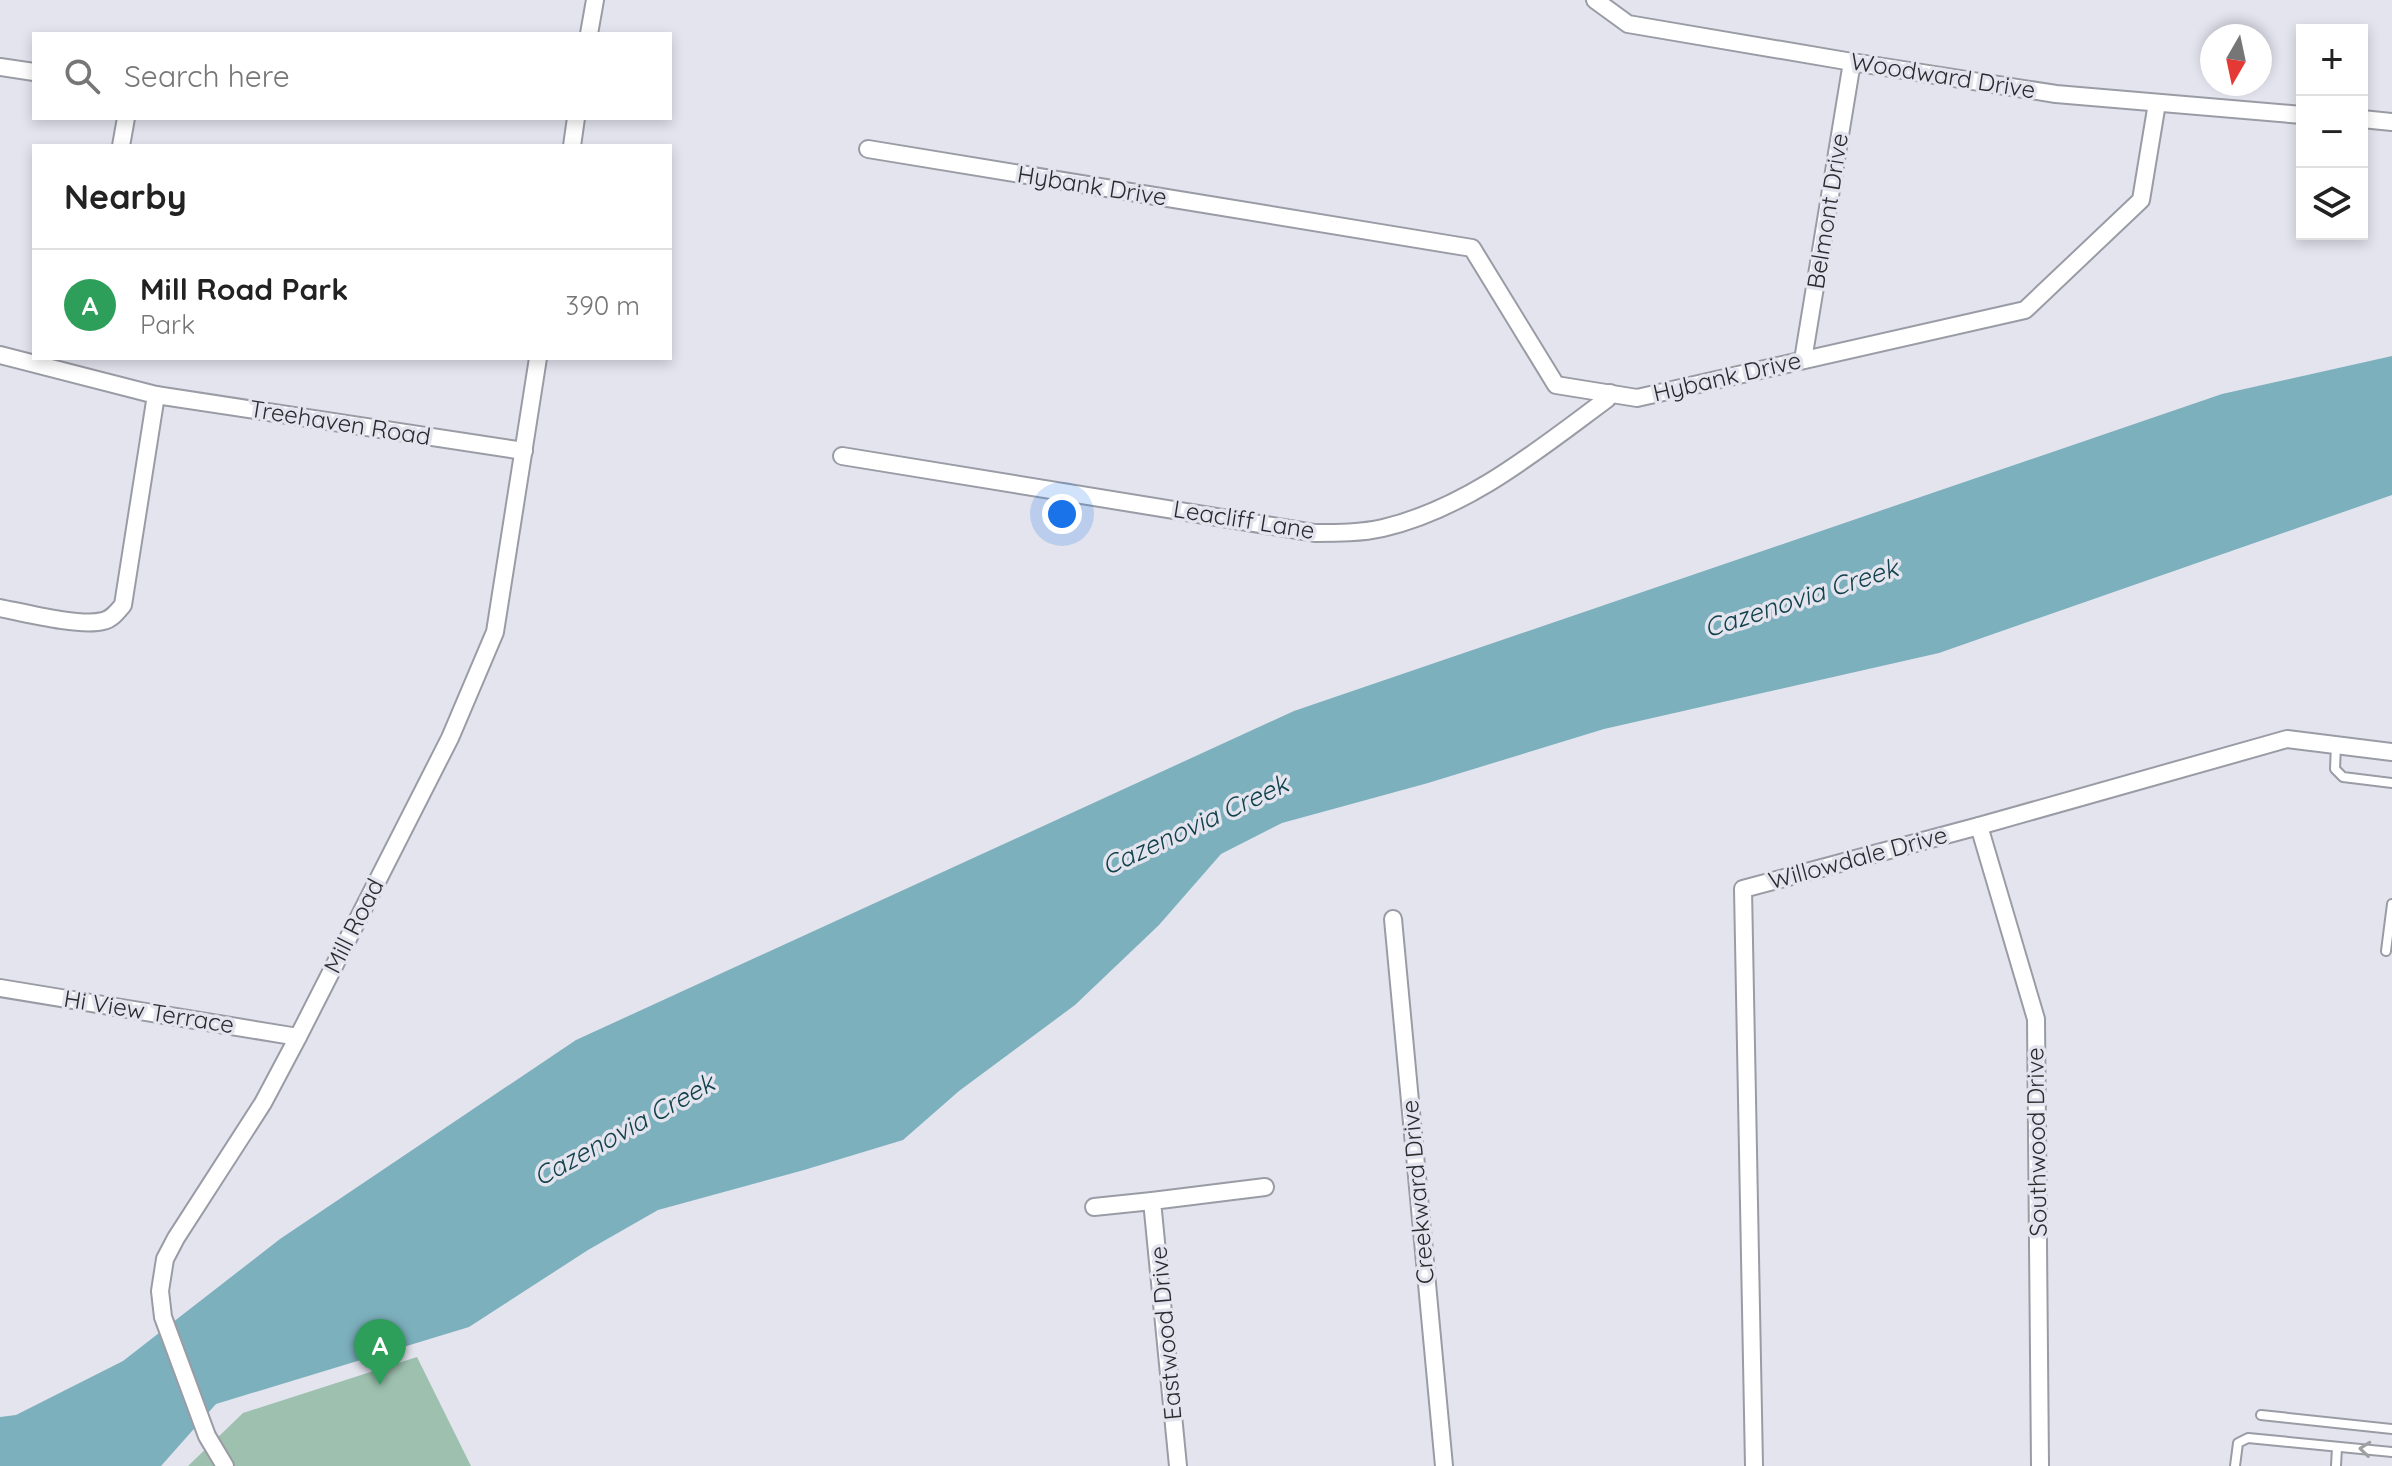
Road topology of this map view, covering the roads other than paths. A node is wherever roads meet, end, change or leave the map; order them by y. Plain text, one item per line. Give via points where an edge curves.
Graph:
1 (595, 0) edge
2 (1595, 0) edge
3 (589, 32) edge
4 (1852, 62) junction
5 (0, 67) edge
6 (32, 72) edge
7 (2157, 103) junction
8 (2296, 115) edge
9 (126, 120) edge
10 (576, 120) edge
11 (2368, 120) edge
12 (2392, 122) edge
13 (121, 144) edge
14 (572, 144) edge
15 (868, 149) dead end
16 (0, 355) edge
17 (84, 360) edge
18 (538, 360) edge
19 (1803, 360) junction
20 (81, 375) junction
21 (1610, 393) junction
22 (156, 395) junction
23 (524, 451) junction
24 (842, 456) dead end
25 (0, 608) edge
26 (2336, 745) junction
27 (2392, 752) edge
28 (2392, 783) edge
29 (1979, 826) junction
30 (2392, 904) edge
31 (1393, 919) dead end
32 (2386, 951) dead end
33 (0, 988) edge
34 (298, 1037) junction
35 (1265, 1187) dead end
36 (1152, 1201) junction
37 (1094, 1207) dead end
38 (2261, 1415) dead end
39 (2392, 1429) edge
40 (2337, 1447) junction
41 (2392, 1452) edge
42 (225, 1466) edge
43 (1178, 1466) edge
44 (1444, 1466) edge
45 (1754, 1466) edge
46 (2040, 1466) edge
47 (2235, 1466) edge
48 (2336, 1466) edge

1 - 3 street
2 - 4 street, Woodward Drive via 1628,24
4 - 7 street, Woodward Drive via 2056,94
4 - 19 street, Belmont Drive
5 - 6 street
7 - 8 street, Woodward Drive
7 - 19 street, Hybank Drive via 2141,200 2025,310
9 - 13 street
10 - 14 street
11 - 12 street
15 - 21 street, Hybank Drive via 1472,248 1556,385
16 - 20 street, Treehaven Road
17 - 20 street
18 - 23 street, Mill Road
19 - 21 street, Hybank Drive via 1637,398
20 - 22 street, Treehaven Road
21 - 24 street, Leacliff Lane via 1493,481 1453,503 1410,521 1350,533 1315,533
22 - 23 street, Treehaven Road
22 - 25 street via 123,605 114,616 86,623
23 - 34 street, Mill Road via 495,632 450,738
26 - 27 street, Willowdale Drive
26 - 28 lane via 2335,769 2343,777
26 - 29 street, Willowdale Drive via 2287,739
29 - 45 street, Willowdale Drive via 1743,889
29 - 46 street, Southwood Drive via 2036,1019
30 - 32 lane
31 - 44 street, Creekward Drive
33 - 34 street, Hi View Terrace
34 - 42 street, Mill Road via 165,1259 163,1317 207,1436
35 - 36 street
36 - 37 street
36 - 43 street, Eastwood Drive
38 - 39 lane
41 -> 40 lane
40 - 47 lane via 2244,1438 2238,1443
40 - 48 lane

